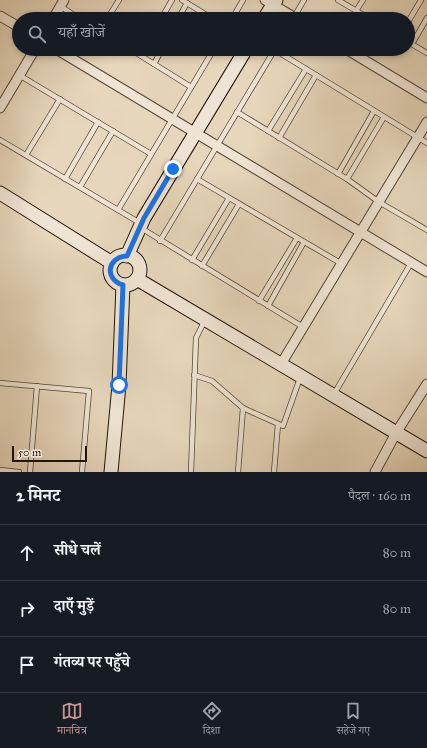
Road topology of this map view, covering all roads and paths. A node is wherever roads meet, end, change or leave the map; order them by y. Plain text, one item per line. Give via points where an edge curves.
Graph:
1 (118, 0) edge
2 (172, 0) edge
3 (182, 0) edge
4 (243, 0) edge
5 (304, 0) edge
6 (338, 0) edge
7 (363, 0) edge
8 (421, 0) edge
9 (271, 2) edge
10 (62, 3) edge
11 (187, 3) junction
12 (356, 11) joint
13 (56, 12) edge
14 (72, 12) edge
15 (111, 12) edge
16 (164, 12) edge
17 (182, 12) edge
18 (202, 12) edge
19 (236, 12) edge
20 (267, 12) edge
21 (286, 12) edge
22 (298, 12) edge
23 (414, 12) edge
24 (0, 16) edge
25 (427, 18) edge
26 (12, 23) edge
27 (415, 36) edge
28 (415, 46) edge
29 (427, 53) edge
30 (31, 56) edge
31 (68, 56) edge
32 (141, 56) edge
33 (158, 56) edge
34 (210, 56) edge
35 (242, 56) edge
36 (271, 56) edge
37 (286, 56) edge
38 (358, 56) edge
39 (154, 64) junction
40 (306, 69) junction
41 (19, 75) junction
42 (316, 75) junction
43 (191, 87) junction
44 (427, 98) edge
45 (60, 99) junction
46 (0, 108) edge
47 (374, 111) junction
48 (237, 112) junction
49 (384, 117) junction
50 (172, 119) junction
51 (98, 122) junction
52 (427, 122) edge
53 (113, 131) junction
54 (196, 132) junction
55 (268, 132) junction
56 (418, 137) junction
57 (279, 138) junction
58 (0, 140) edge
59 (427, 143) edge
60 (217, 146) junction
61 (151, 154) junction
62 (26, 155) junction
63 (338, 174) junction
64 (65, 179) junction
65 (197, 179) junction
66 (347, 179) junction
67 (80, 187) junction
68 (0, 194) edge
69 (229, 198) junction
70 (378, 202) junction
71 (239, 204) junction
72 (118, 210) junction
73 (140, 226) junction
74 (426, 228) edge
75 (361, 232) junction
76 (297, 238) junction
77 (160, 241) junction
78 (304, 242) junction
79 (127, 256) junction
80 (192, 260) junction
81 (411, 262) junction
82 (112, 263) junction
83 (342, 264) junction
84 (202, 266) junction
85 (427, 272) edge
86 (137, 279) junction
87 (123, 285) junction
88 (259, 301) junction
89 (268, 306) junction
90 (206, 320) junction
91 (303, 327) junction
92 (281, 364) junction
93 (194, 375) junction
94 (301, 376) junction
95 (0, 383) edge
96 (427, 384) edge
97 (37, 386) junction
98 (333, 396) junction
99 (243, 408) junction
100 (278, 424) junction
101 (396, 433) junction
102 (427, 451) edge
103 (0, 470) edge
104 (19, 472) edge
105 (30, 472) edge
106 (82, 472) edge
107 (111, 472) edge
108 (191, 472) edge
109 (238, 472) edge
110 (274, 472) edge
111 (375, 472) edge

1 - 15 lane
2 - 16 lane
3 - 11 lane
4 - 19 lane
5 - 22 lane
6 - 12 lane
7 - 12 lane
8 - 23 lane
9 - 20 street
9 - 21 street
10 - 13 street
10 - 14 lane
11 - 17 lane
11 - 18 lane
24 - 26 street
25 - 27 lane
28 - 29 lane
30 - 41 street
31 - 50 street
32 - 39 lane
33 - 39 lane
34 - 43 lane
35 - 54 street
36 - 48 lane
37 - 40 lane
38 - 44 street
39 - 43 lane
40 - 42 lane
40 - 55 lane
41 - 45 lane
41 - 46 street
42 - 47 lane
42 - 57 lane
43 - 50 lane
45 - 51 lane
45 - 62 lane
47 - 49 lane
47 - 63 lane
48 - 55 lane
48 - 60 lane
49 - 56 lane
49 - 66 lane
50 - 54 street
50 - 61 lane
51 - 53 lane
51 - 64 lane
52 - 56 street
53 - 61 lane
53 - 67 lane
54 - 60 street
54 - 73 street
55 - 57 lane
56 - 59 lane
56 - 70 street
57 - 63 lane
58 - 62 lane
60 - 65 lane
60 - 75 street
61 - 72 lane
62 - 64 lane
63 - 66 lane
64 - 67 lane
65 - 69 lane
65 - 77 lane
66 - 70 lane
67 - 72 lane
68 - 82 street
69 - 71 lane
69 - 80 lane
70 - 74 lane
70 - 75 street
71 - 76 lane
71 - 84 lane
72 - 73 lane
73 - 77 lane
73 - 79 street
75 - 81 street
75 - 83 street
76 - 78 lane
76 - 88 lane
77 - 80 lane
78 - 83 lane
78 - 89 lane
79 - 82 street via 116,258
79 - 86 street via 139,265
80 - 84 lane
81 - 85 street
81 - 98 lane
82 - 87 street via 111,276
83 - 91 street
84 - 88 lane
86 - 87 street
86 - 90 street
87 - 107 street via 119,385
88 - 89 lane
89 - 91 lane
90 - 92 street
90 - 93 lane via 196,338
91 - 92 street
92 - 94 street
93 - 99 lane via 212,381
93 - 108 lane
94 - 98 street
94 - 100 lane via 283,426
95 - 97 lane
96 - 101 street
97 - 105 lane
97 - 106 lane via 89,391
98 - 101 street
99 - 100 lane
99 - 109 lane
100 - 110 lane
101 - 102 street
101 - 111 street
103 - 104 lane

